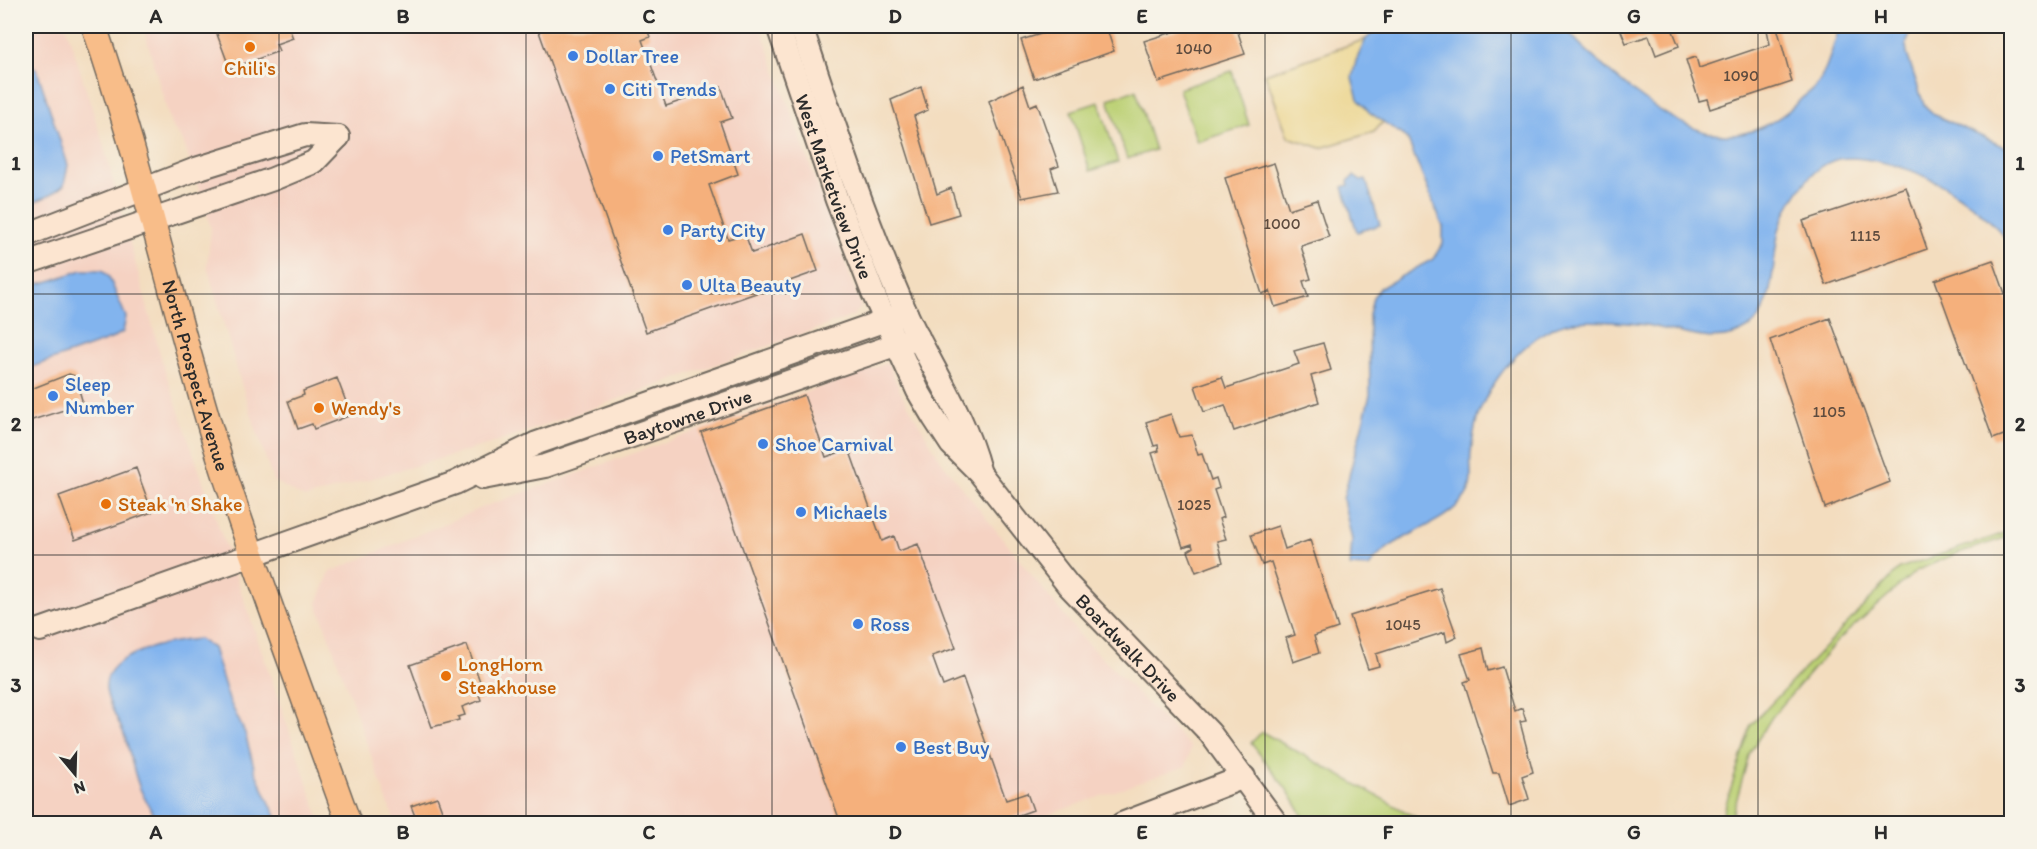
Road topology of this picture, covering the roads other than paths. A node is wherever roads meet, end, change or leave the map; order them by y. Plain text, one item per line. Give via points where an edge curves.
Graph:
1 (94, 26) edge
2 (778, 26) edge
3 (801, 26) edge
4 (143, 189) junction
5 (152, 219) junction
6 (26, 235) edge
7 (26, 263) edge
8 (896, 316) junction
9 (907, 340) junction
10 (455, 483) junction
11 (254, 556) junction
12 (40, 630) dead end
13 (1244, 777) junction
14 (349, 824) edge
15 (1122, 824) edge
16 (1277, 824) edge

1 - 4 main road, North Prospect Avenue
2 - 8 street, West Marketview Drive via 837,200
3 - 8 street, West Marketview Drive
4 - 5 main road, North Prospect Avenue
4 - 5 street via 305,135 338,137 314,162
4 - 6 street
5 - 7 street
5 - 11 main road, North Prospect Avenue via 211,429
8 - 9 street, West Marketview Drive
8 - 10 street, Baytowne Drive via 537,443
9 - 10 street, Baytowne Drive via 545,466
9 - 13 street, Boardwalk Drive via 971,439 979,472 1068,585 1200,722
10 - 11 street, Baytowne Drive
11 - 12 street, Baytowne Drive
11 - 14 main road, North Prospect Avenue
13 - 15 street
13 - 16 street, Boardwalk Drive

